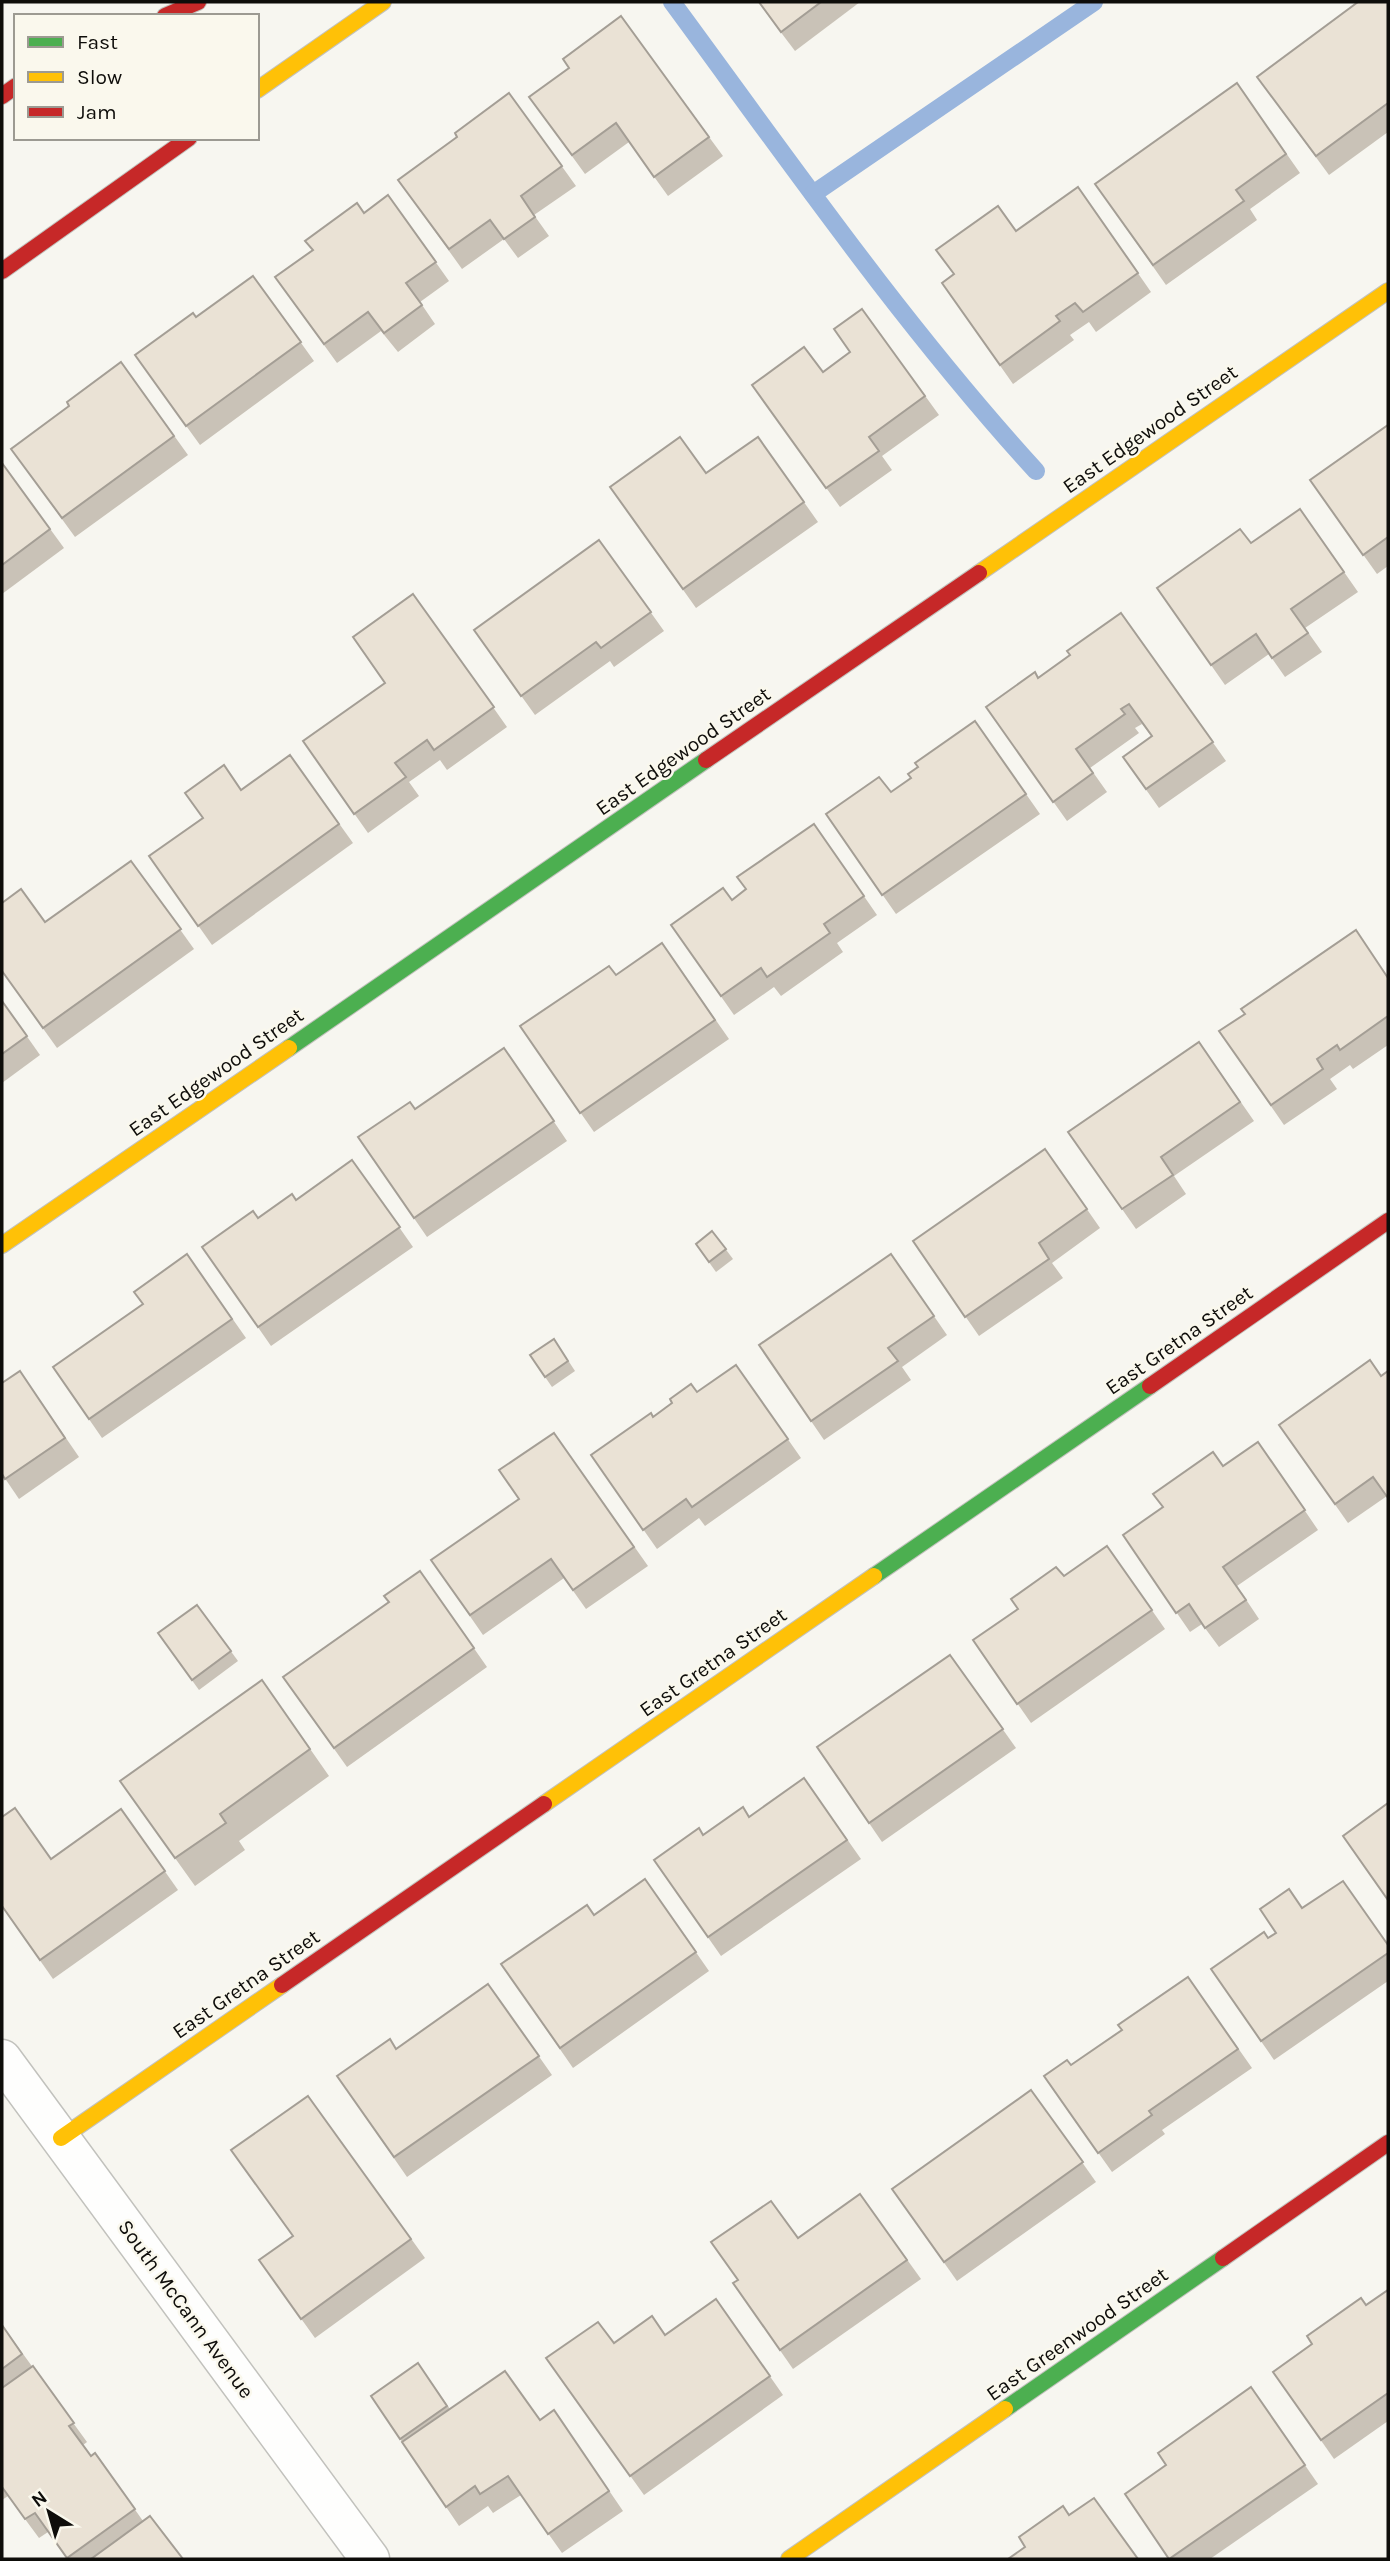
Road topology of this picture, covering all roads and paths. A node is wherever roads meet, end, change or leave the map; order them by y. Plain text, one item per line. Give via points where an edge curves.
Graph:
1 (198, 2) edge
2 (383, 2) edge
3 (170, 14) edge
4 (259, 89) edge
5 (187, 140) edge
6 (2, 271) edge
7 (1388, 291) edge
8 (1388, 1221) edge
9 (2, 1245) edge
10 (2, 2059) edge
11 (61, 2138) junction
12 (1388, 2143) edge
13 (370, 2559) edge
14 (789, 2559) edge

1 - 3 street
2 - 4 street
5 - 6 street
7 - 9 street, East Edgewood Street
8 - 11 street, East Gretna Street
10 - 11 street, South McCann Avenue
11 - 13 street, South McCann Avenue
12 - 14 street, East Greenwood Street

